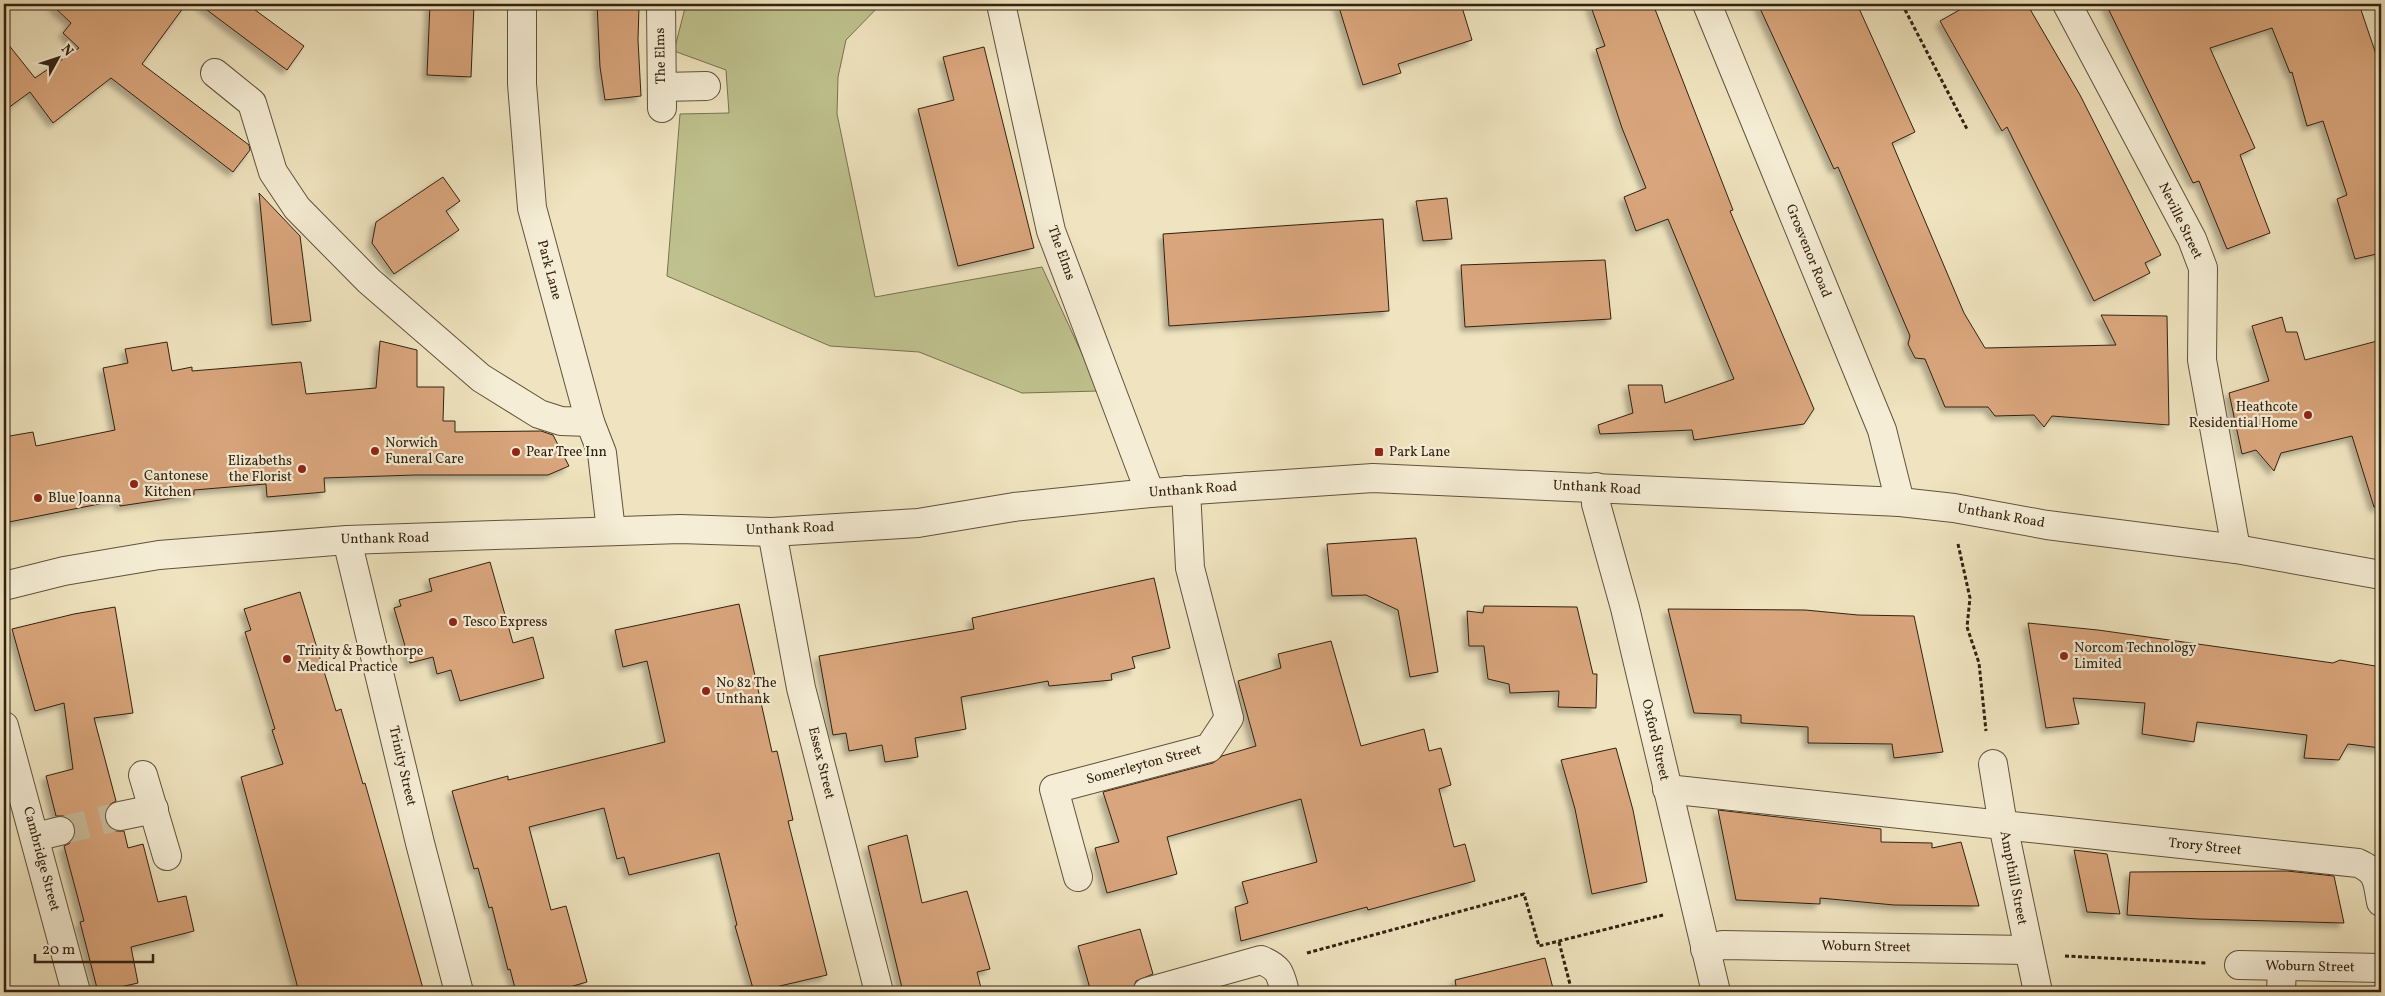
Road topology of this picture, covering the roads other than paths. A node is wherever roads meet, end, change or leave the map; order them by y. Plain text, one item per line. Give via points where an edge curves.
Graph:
1 (522, 4) edge
2 (661, 4) edge
3 (1001, 4) edge
4 (1707, 4) edge
5 (2067, 4) edge
6 (215, 73) dead end
7 (706, 86) dead end
8 (590, 422) junction
9 (1596, 487) junction
10 (1186, 490) junction
11 (1150, 493) junction
12 (1900, 502) junction
13 (611, 531) junction
14 (772, 532) junction
15 (348, 540) junction
16 (2236, 549) junction
17 (2381, 575) edge
18 (4, 586) edge
19 (4, 726) edge
20 (1993, 764) road end
21 (144, 775) dead end
22 (1667, 789) junction
23 (154, 809) junction
24 (120, 816) tunnel mouth
25 (2003, 825) junction
26 (167, 856) dead end
27 (1078, 877) dead end
28 (2381, 902) edge
29 (1705, 950) junction
30 (2028, 950) junction
31 (2239, 965) road end
32 (2381, 968) edge
33 (2281, 979) edge
34 (1158, 991) edge
35 (76, 992) edge
36 (459, 992) edge
37 (879, 992) edge
38 (1284, 992) edge
39 (1716, 992) edge
40 (2038, 992) edge

1 - 8 street, Park Lane via 522,84 532,208
2 - 7 street, The Elms via 662,97
3 - 11 street, The Elms via 1052,231
4 - 12 street, Grosvenor Road via 1882,430
5 - 16 street, Neville Street via 2192,239 2202,268 2202,360
6 - 8 street via 252,103 273,172 297,208 369,281 481,378 539,414 561,421
8 - 13 street, Park Lane via 602,453
9 - 10 street, Unthank Road via 1373,478
9 - 12 street, Unthank Road
9 - 22 street, Oxford Street via 1596,504 1625,608
10 - 11 street, Unthank Road
10 - 27 street, Somerleyton Street via 1190,568 1229,718 1209,748 1054,789
11 - 14 street, Unthank Road via 1014,507 918,523
12 - 16 street, Unthank Road
13 - 14 street, Unthank Road
13 - 15 street, Unthank Road
14 - 37 street, Essex Street via 801,688
15 - 18 street, Unthank Road via 159,555 64,571
15 - 36 street, Trinity Street
16 - 17 street, Unthank Road
19 - 35 street, Cambridge Street via 48,834
20 - 25 street, Ampthill Street
21 - 23 street
22 - 25 street, Trory Street
22 - 29 street, Oxford Street
23 - 24 street
23 - 26 street
25 - 28 street, Trory Street via 2358,863 2370,868 2377,878
25 - 30 street, Ampthill Street
29 - 30 street, Woburn Street via 1723,945
29 - 39 street, Oxford Street
30 - 40 street, Ampthill Street
31 - 33 street, Woburn Street
32 - 33 street, Woburn Street
34 - 38 street via 1260,960 1274,966 1280,973

